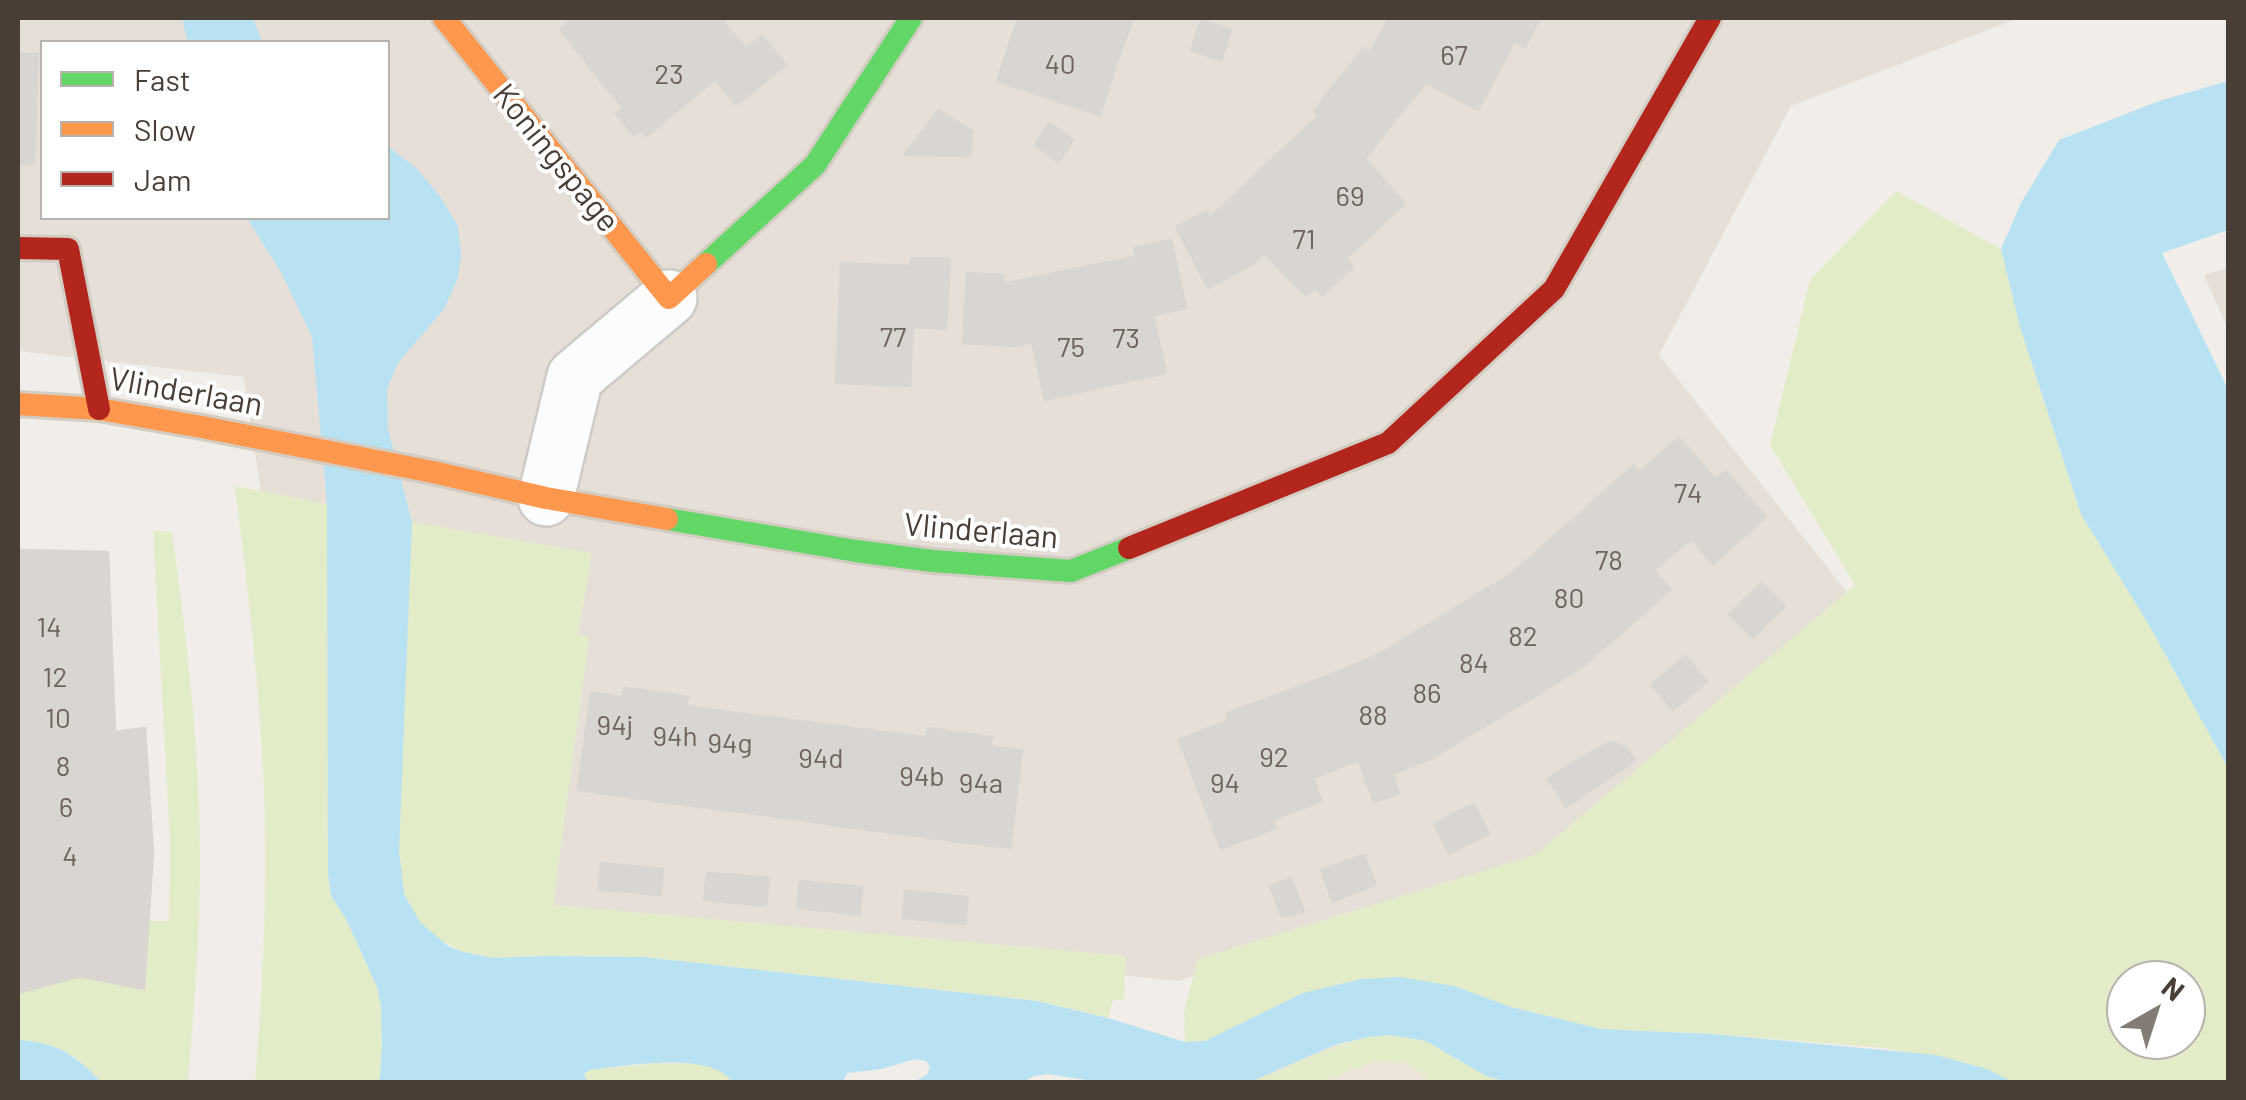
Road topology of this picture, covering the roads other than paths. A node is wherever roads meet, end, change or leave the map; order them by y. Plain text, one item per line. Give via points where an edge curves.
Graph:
1 (444, 18) edge
2 (911, 18) edge
3 (1710, 18) edge
4 (18, 248) edge
5 (669, 298) junction
6 (18, 404) edge
7 (99, 409) junction
8 (546, 498) junction

1 - 5 street, Koningspage
2 - 5 street via 815,165
3 - 8 street, Vlinderlaan via 1554,289 1388,443 1071,572 875,554
4 - 7 street via 68,249
5 - 8 street via 575,378
6 - 7 street, Vlinderlaan
7 - 8 street, Vlinderlaan

